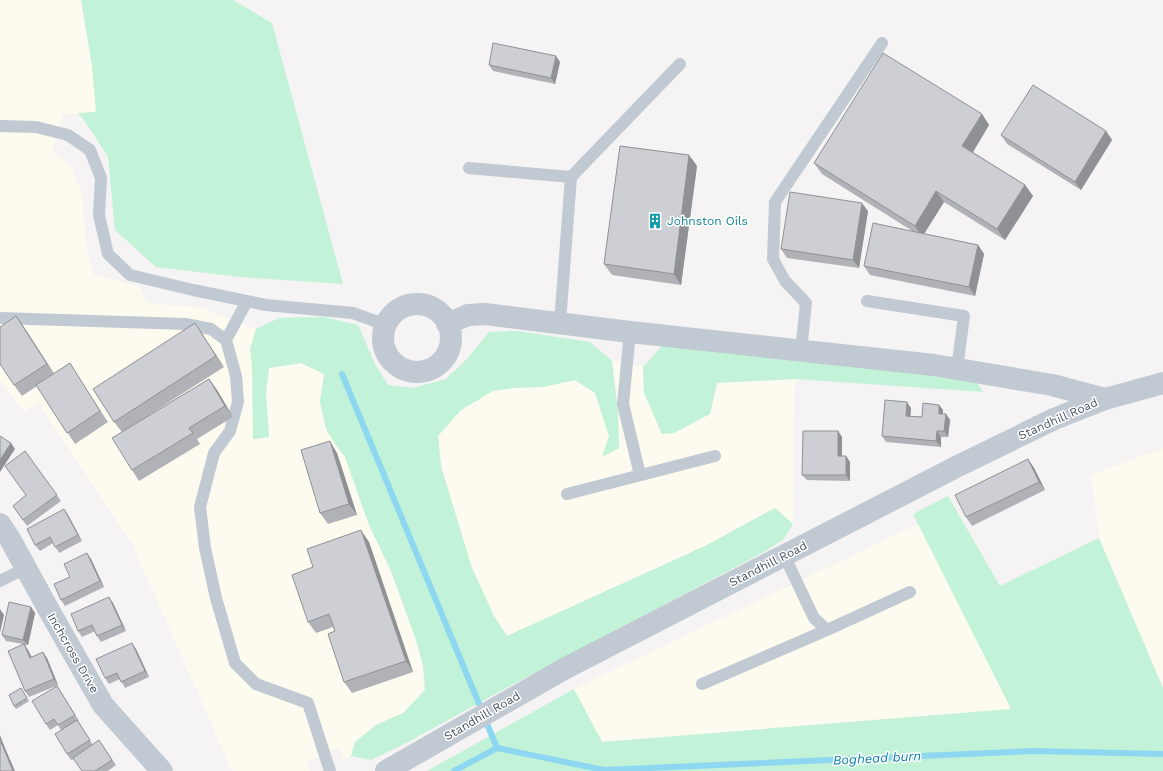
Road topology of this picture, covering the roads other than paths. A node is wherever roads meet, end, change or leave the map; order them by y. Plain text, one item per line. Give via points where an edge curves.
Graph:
1 (882, 43) dead end
2 (680, 64) dead end
3 (0, 126) edge
4 (469, 168) dead end
5 (571, 177) junction
6 (247, 301) junction
7 (867, 301) dead end
8 (0, 318) edge
9 (560, 323) junction
10 (447, 324) junction
11 (386, 325) junction
12 (630, 332) junction
13 (226, 340) junction
14 (801, 351) junction
15 (957, 369) junction
16 (1163, 383) edge
17 (1105, 399) junction
18 (715, 456) dead end
19 (640, 475) junction
20 (567, 494) dead end
21 (0, 524) edge
22 (784, 556) junction
23 (26, 568) junction
24 (0, 581) edge
25 (910, 592) dead end
26 (827, 630) junction
27 (702, 684) dead end
28 (162, 771) edge
29 (330, 771) edge
30 (386, 771) edge

1 - 14 lane via 775,202 773,259 785,280 806,303
2 - 5 lane
3 - 6 lane via 36,127 62,133 90,150 101,178 99,215 108,254 130,275
4 - 5 lane
5 - 9 lane
6 - 11 lane via 353,313
6 - 13 lane
7 - 15 lane via 964,316
8 - 13 lane via 186,324 212,329
9 - 10 street via 485,314 468,315
9 - 12 street
10 - 11 street via 437,310 415,304 404,306 394,312
10 - 11 street via 451,341 449,350 443,360 424,372 402,369 393,362 386,353 383,343
12 - 14 street
12 - 19 lane via 623,404
13 - 29 lane via 236,376 238,402 230,431 214,453 200,507 205,548 216,598 236,663 256,684 308,703
14 - 15 street
15 - 17 street via 1052,385
16 - 17 street, Standhill Road
17 - 22 street, Standhill Road via 1054,419
18 - 19 lane
19 - 20 lane
21 - 23 street, Inchcross Drive
22 - 26 lane via 814,618
22 - 30 street, Standhill Road via 564,669
23 - 24 lane
23 - 28 street, Inchcross Drive via 103,705
25 - 26 lane
26 - 27 lane

